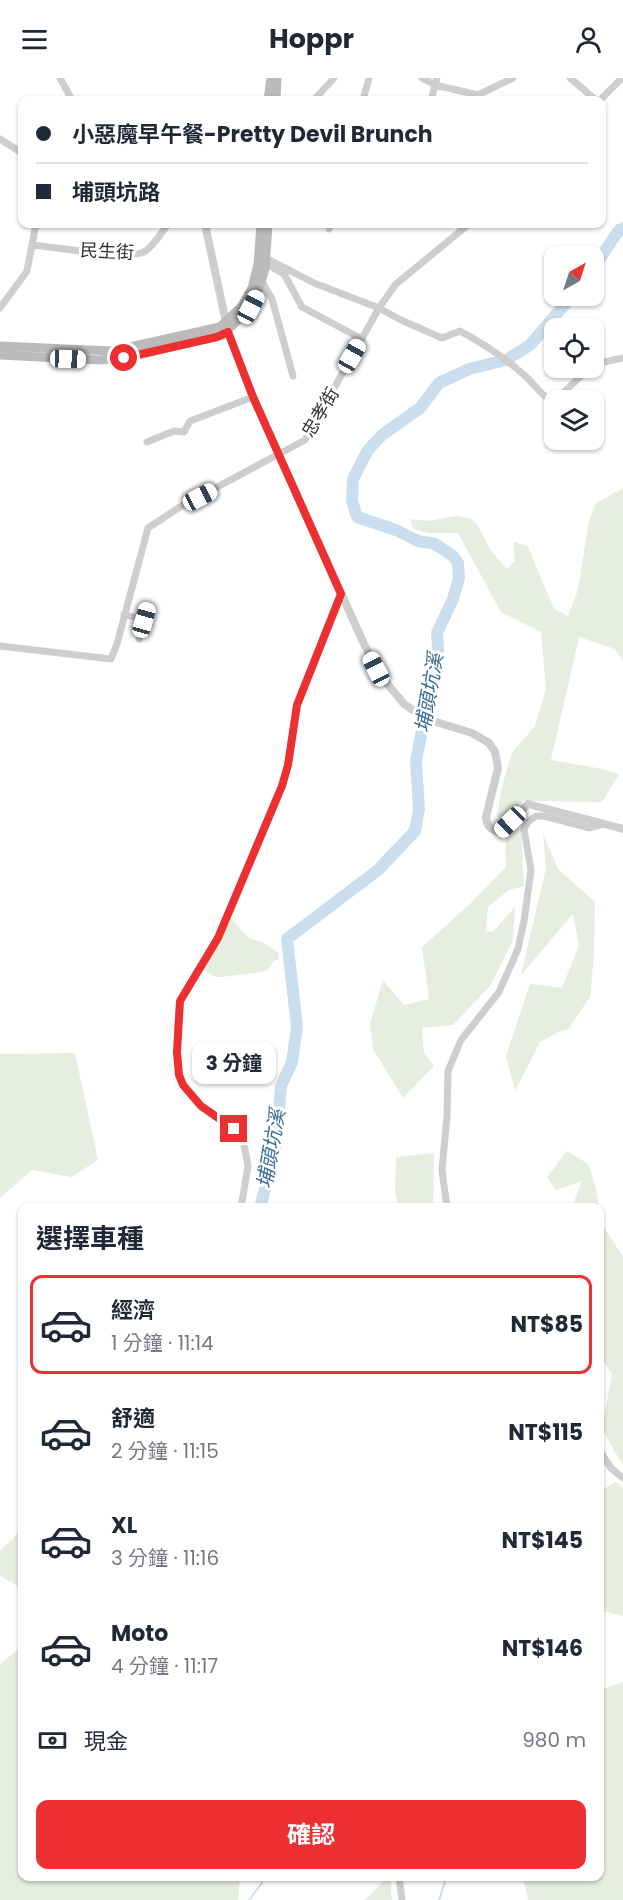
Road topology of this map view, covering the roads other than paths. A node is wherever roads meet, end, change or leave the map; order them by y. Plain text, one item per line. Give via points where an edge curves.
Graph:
1 (60, 78) edge
2 (271, 78) edge
3 (278, 78) edge
4 (334, 78) edge
5 (369, 78) edge
6 (422, 78) edge
7 (513, 78) edge
8 (570, 78) edge
9 (622, 78) edge
10 (436, 81) edge
11 (72, 96) edge
12 (269, 96) edge
13 (276, 96) edge
14 (318, 96) edge
15 (364, 96) edge
16 (432, 96) edge
17 (593, 96) edge
18 (602, 96) edge
19 (0, 139) edge
20 (18, 150) edge
21 (35, 228) edge
22 (165, 228) edge
23 (206, 228) edge
24 (261, 228) edge
25 (268, 228) edge
26 (464, 228) edge
27 (33, 245) junction
28 (266, 261) junction
29 (259, 279) junction
30 (0, 308) edge
31 (379, 308) junction
32 (226, 327) junction
33 (362, 339) junction
34 (0, 346) edge
35 (0, 355) edge
36 (623, 358) edge
37 (604, 362) edge
38 (293, 376) dead end
39 (579, 378) edge
40 (567, 390) edge
41 (544, 396) edge
42 (253, 397) junction
43 (147, 442) dead end
44 (279, 455) junction
45 (341, 594) junction
46 (148, 606) dead end
47 (124, 615) junction
48 (144, 620) junction
49 (139, 639) dead end
50 (0, 646) edge
51 (605, 824) junction
52 (623, 829) edge
53 (242, 1203) edge
54 (446, 1203) edge
55 (604, 1457) edge
56 (623, 1478) edge
57 (400, 1881) edge
58 (402, 1900) edge

1 - 11 street
2 - 12 main road
3 - 13 main road
4 - 14 street
5 - 15 street
6 - 10 street
7 - 10 street via 478,95
8 - 17 street
9 - 18 street
10 - 16 street
19 - 20 street
21 - 27 street
22 - 27 street, 民生街 via 143,254
23 - 32 street
24 - 29 main road
25 - 28 main road
26 - 31 street, 忠孝街 via 396,284
27 - 30 street via 27,271
28 - 29 main road
28 - 31 street
28 - 33 street via 284,274 302,307
29 - 32 main road via 251,307
29 - 38 street via 272,299
31 - 33 street, 忠孝街
31 - 41 street via 442,338 460,331 512,365
32 - 34 main road via 112,351
32 - 35 main road via 217,337 111,359
32 - 42 street
33 - 44 street, 忠孝街 via 305,440
36 - 37 street
39 - 40 street
42 - 43 street via 190,421 184,432 174,431
42 - 44 street
44 - 45 street
44 - 47 street, 忠孝街 via 148,528
45 - 51 street via 380,675 404,704 434,721 482,738 495,752 498,768 486,817 492,830 500,832 528,804
45 - 53 street via 297,705 282,786 218,938 180,1001 179,1075 201,1106 243,1139 248,1166
46 - 48 street
47 - 48 street
47 - 50 street, 忠孝街 via 111,659
48 - 49 street
51 - 52 street
51 - 54 street via 590,828 536,816 524,829 531,870 519,949 499,992 461,1040 448,1071 442,1170
55 - 56 street
57 - 58 street

